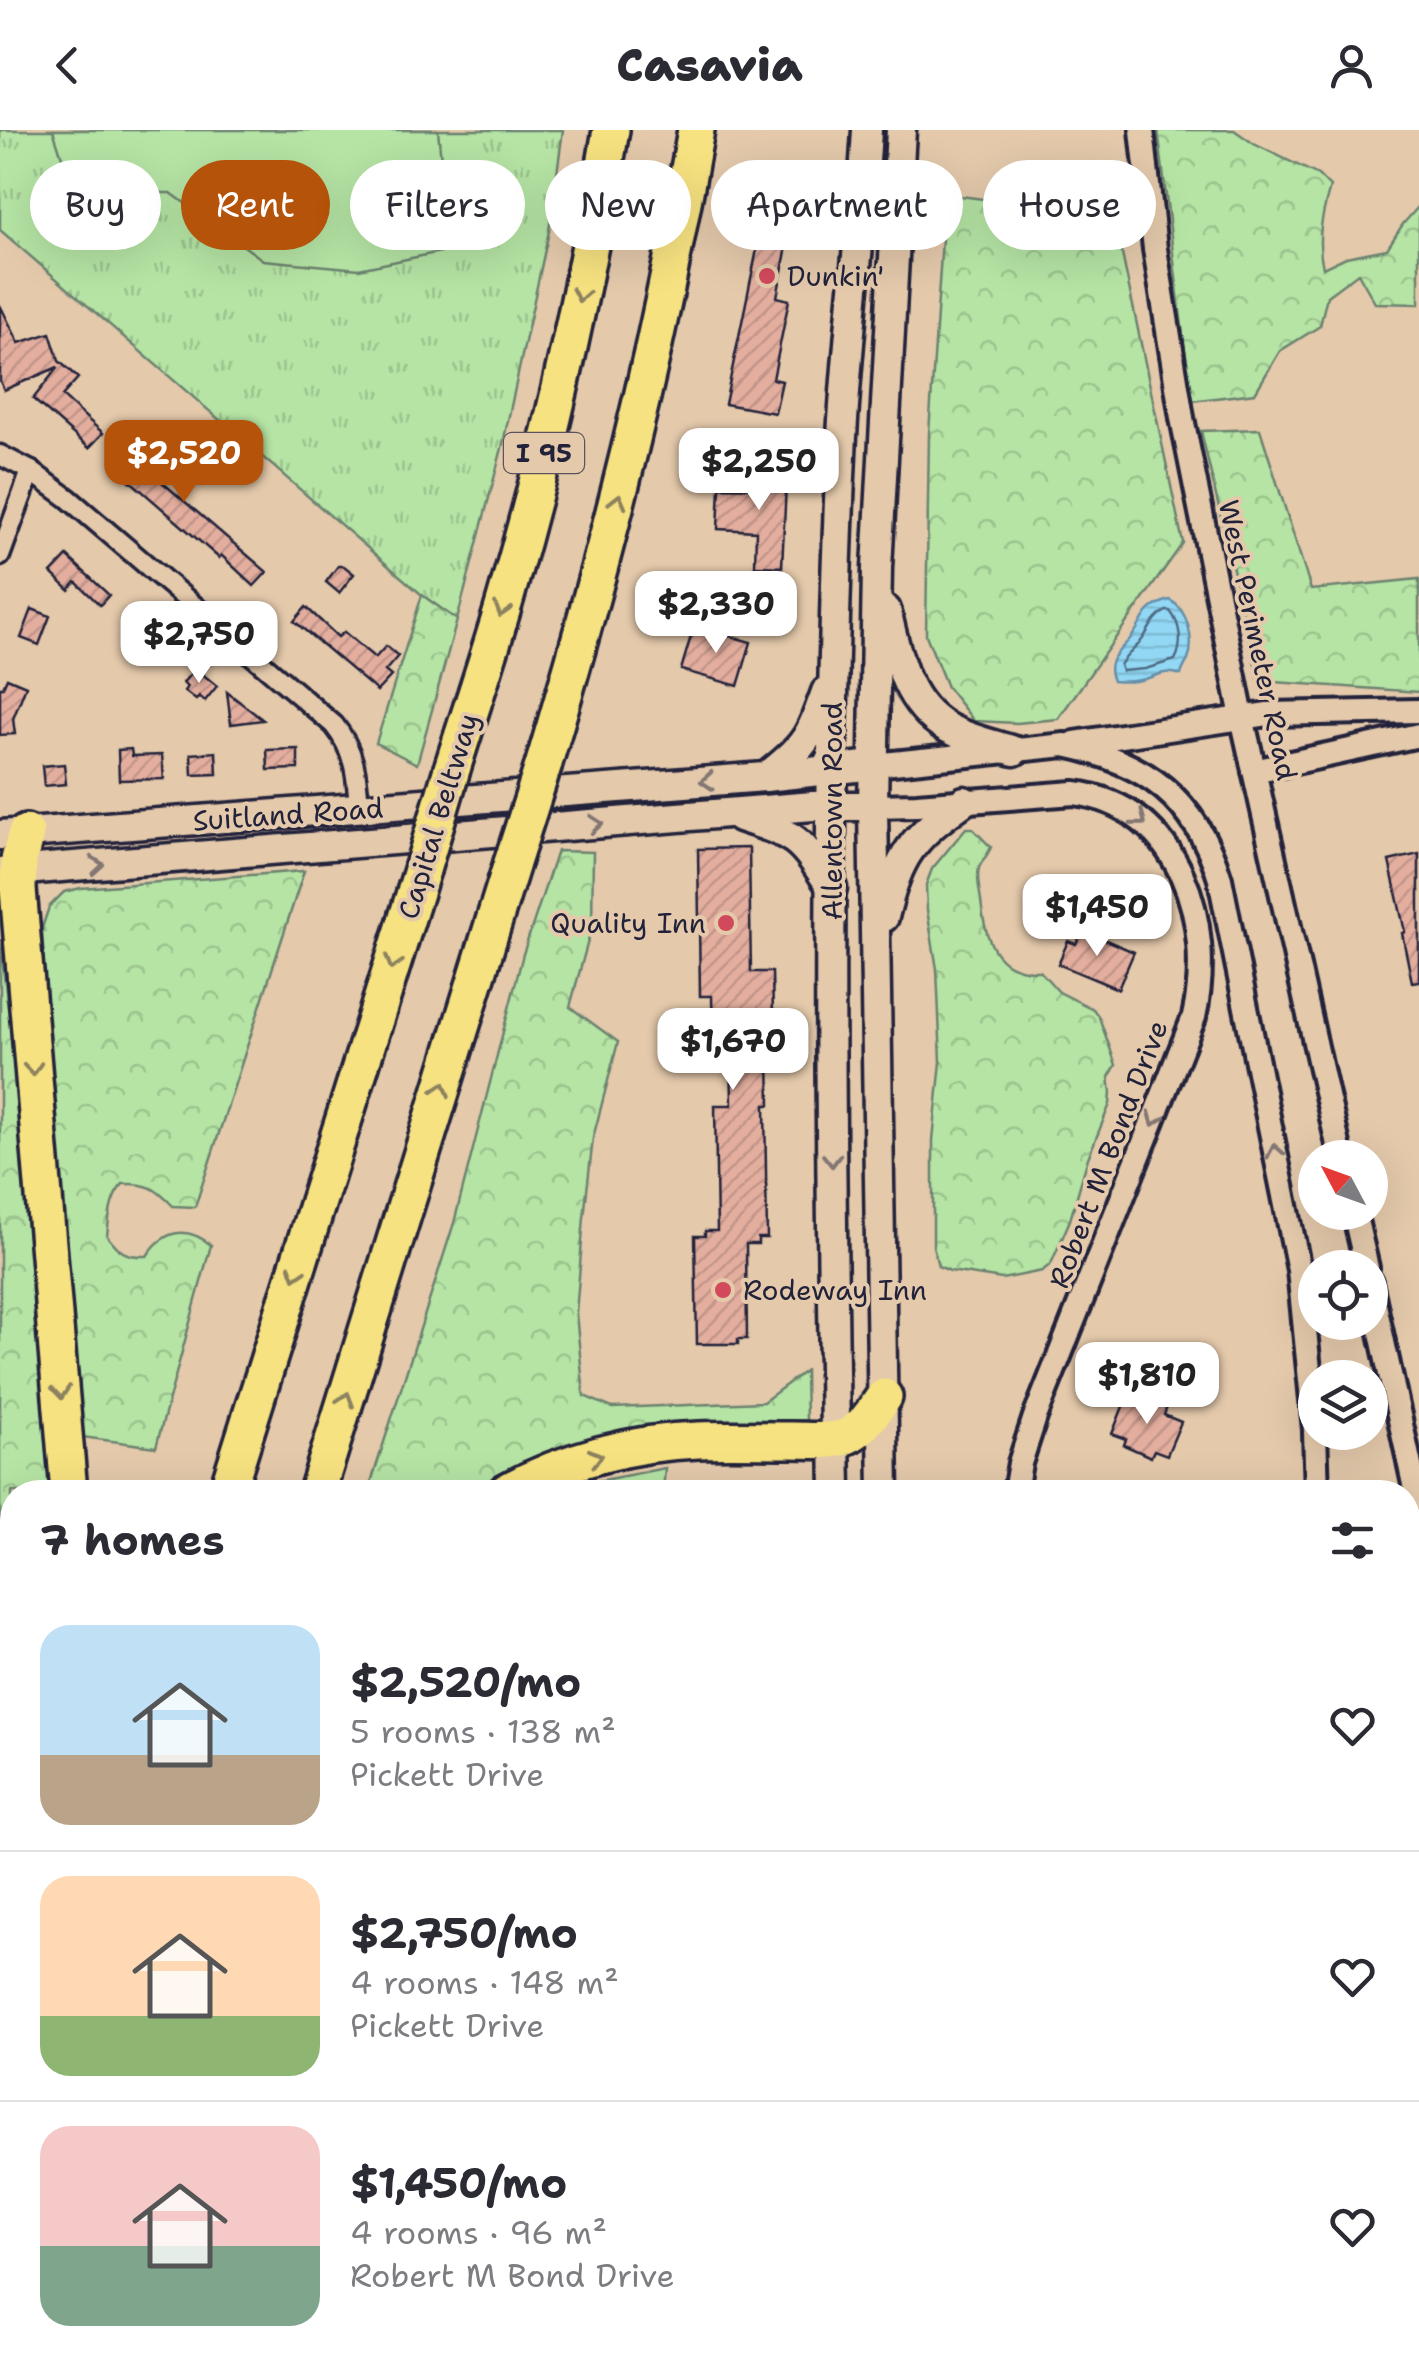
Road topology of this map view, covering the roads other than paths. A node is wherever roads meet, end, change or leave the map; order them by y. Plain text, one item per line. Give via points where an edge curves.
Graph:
1 (611, 130) edge
2 (696, 130) edge
3 (1142, 130) edge
4 (866, 139) edge
5 (900, 140) edge
6 (0, 455) edge
7 (30, 471) junction
8 (0, 556) edge
9 (877, 568) junction
10 (833, 672) junction
11 (1419, 711) edge
12 (1242, 717) junction
13 (1419, 735) edge
14 (1065, 745) junction
15 (1014, 751) junction
16 (874, 765) junction
17 (833, 770) junction
18 (1254, 771) junction
19 (765, 777) junction
20 (964, 800) junction
21 (833, 806) junction
22 (873, 806) junction
23 (359, 808) junction
24 (730, 813) junction
25 (13, 834) edge
26 (9, 872) edge
27 (832, 888) junction
28 (875, 958) junction
29 (1337, 1140) edge
30 (1383, 1340) edge
31 (1308, 1360) edge
32 (884, 1397) junction
33 (835, 1440) junction
34 (1316, 1450) edge
35 (68, 1480) edge
36 (231, 1480) edge
37 (321, 1480) edge
38 (533, 1480) edge
39 (836, 1480) edge
40 (884, 1480) edge
41 (1017, 1480) edge
42 (1317, 1480) edge
43 (1413, 1480) edge

1 -> 36 highway, Capital Beltway / I 95, bridge via 576,313 509,586
37 -> 2 highway, I 95, bridge via 588,615 658,334
3 - 12 street, West Perimeter Road via 1182,418
4 - 5 main road
4 - 10 main road, Allentown Road via 841,450
5 - 9 main road, Allentown Road
6 - 7 street
7 - 8 street
7 - 23 street via 334,725 353,757
9 - 15 main road via 898,659 916,700 946,727
9 - 16 main road, Allentown Road
10 - 17 main road, Allentown Road
10 - 19 main road via 808,738
11 - 12 street
12 - 14 street
12 - 18 street, West Perimeter Road
13 - 18 street
14 - 15 street
31 -> 14 street via 1299,1270 1212,854 1197,824 1162,786 1113,759
15 - 16 street
16 - 17 main road, Suitland Road
16 - 22 main road, Allentown Road
17 - 19 main road, Suitland Road
17 - 21 main road, Allentown Road
18 - 29 street, West Perimeter Road
19 -> 23 main road, Suitland Road
20 - 22 street, Robert M Bond Drive
20 - 28 main road via 904,855
20 -> 41 street, Robert M Bond Drive via 1074,793 1122,806 1157,834 1180,872 1201,961 1194,1017 1035,1416
21 - 22 main road, Suitland Road
21 - 24 main road, Suitland Road
21 - 27 main road, Allentown Road
22 - 28 main road, Allentown Road
23 - 25 main road, Suitland Road
26 -> 24 main road, Suitland Road
24 - 27 main road via 798,841
25 - 26 highway
26 -> 35 highway via 19,907
27 -> 33 main road, Allentown Road
28 - 32 main road, Allentown Road
30 - 43 street
32 - 33 highway via 854,1432
32 - 40 main road, Allentown Road
38 -> 33 highway via 649,1445
33 - 39 main road, Allentown Road
34 - 42 street

